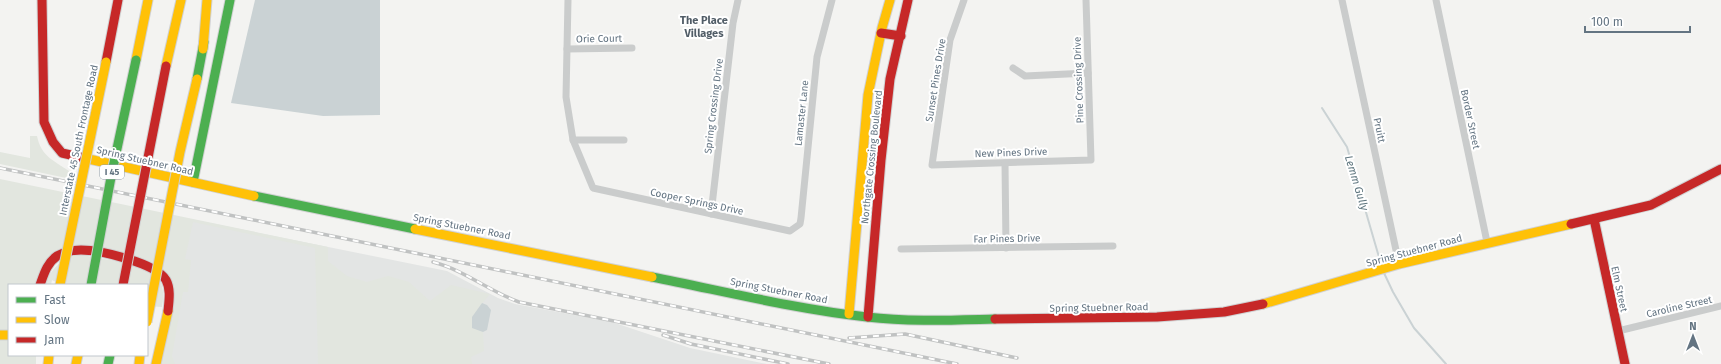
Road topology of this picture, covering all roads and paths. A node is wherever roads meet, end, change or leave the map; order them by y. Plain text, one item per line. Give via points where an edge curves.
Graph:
1 (42, 0) edge
2 (118, 0) edge
3 (148, 0) edge
4 (181, 0) edge
5 (208, 0) edge
6 (214, 0) edge
7 (230, 0) edge
8 (568, 0) edge
9 (738, 0) edge
10 (832, 0) edge
11 (890, 0) edge
12 (908, 0) edge
13 (964, 0) edge
14 (1086, 0) edge
15 (1342, 0) edge
16 (1436, 0) edge
17 (880, 33) junction
18 (901, 36) junction
19 (632, 48) dead end
20 (203, 49) junction
21 (567, 49) junction
22 (1013, 68) dead end
23 (1088, 73) junction
24 (573, 140) junction
25 (624, 140) dead end
26 (1091, 160) joint
27 (1006, 163) junction
28 (863, 164) junction
29 (880, 165) junction
30 (932, 165) joint
31 (1721, 169) edge
32 (193, 182) junction
33 (711, 214) junction
34 (1594, 219) junction
35 (795, 228) joint
36 (1487, 242) junction
37 (1113, 246) dead end
38 (1006, 248) junction
39 (901, 249) dead end
40 (1399, 264) junction
41 (40, 284) edge
42 (60, 284) edge
43 (91, 284) edge
44 (123, 284) edge
45 (1721, 306) edge
46 (849, 314) junction
47 (148, 317) edge
48 (868, 317) junction
49 (1618, 331) junction
50 (156, 364) edge
51 (1625, 364) edge

1 - 32 main road, Spring Stuebner Road via 44,122 56,147 62,153
2 - 42 main road, Interstate 45 South Frontage Road, bridge
3 - 43 main road, I 45, bridge
4 - 44 main road, bridge
5 - 20 main road
6 - 20 main road
7 - 32 main road
8 - 21 street
9 - 33 street, Spring Crossing Drive via 733,22
10 - 35 street, Lamaster Lane via 817,57 801,218 800,224
11 - 17 main road, Northgate Crossing Boulevard
12 - 18 main road, Northgate Crossing Boulevard
13 - 30 street, Sunset Pines Drive via 950,40
14 - 23 street, Pine Crossing Drive
15 - 40 street, Pruitt
16 - 36 street, Border Street
17 - 18 main road
17 - 28 main road, Northgate Crossing Boulevard via 868,94
18 - 29 main road, Northgate Crossing Boulevard via 890,78
19 - 21 street, Orie Court
20 - 47 main road, bridge
21 - 24 street via 566,97
22 - 23 street via 1025,76
23 - 26 street, Pine Crossing Drive
24 - 25 street
24 - 33 street, Cooper Springs Drive via 593,188
26 - 27 street, New Pines Drive
27 - 30 street, New Pines Drive
27 - 38 street
28 - 29 main road
28 - 46 main road, Northgate Crossing Boulevard
29 - 48 main road, Northgate Crossing Boulevard
31 - 34 main road, Spring Stuebner Road via 1704,180 1651,205
32 - 46 main road, Spring Stuebner Road via 792,305
33 - 35 street, Cooper Springs Drive via 790,231
34 - 36 main road, Spring Stuebner Road
34 - 49 main road, Elm Street
36 - 40 main road, Spring Stuebner Road
37 - 38 street, Far Pines Drive
38 - 39 street, Far Pines Drive
40 - 48 main road, Spring Stuebner Road via 1256,306 1207,314 936,320
41 - 50 main road via 50,261 71,251 83,250 149,266 166,281 168,299
45 - 49 street, Caroline Street
46 - 48 main road, Spring Stuebner Road
49 - 51 main road, Elm Street

